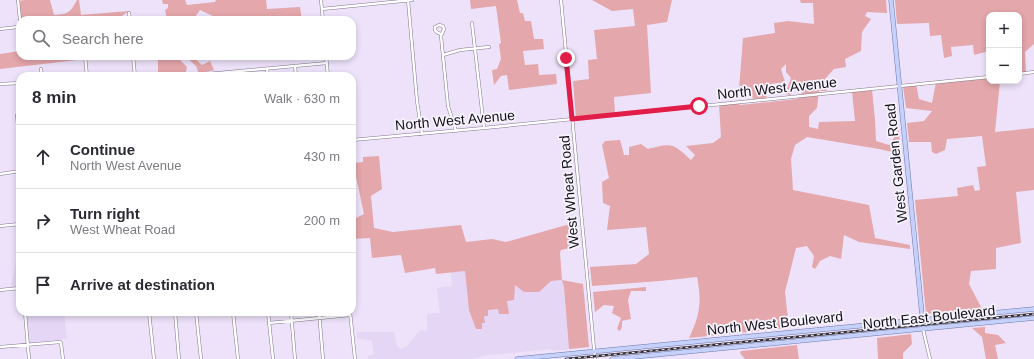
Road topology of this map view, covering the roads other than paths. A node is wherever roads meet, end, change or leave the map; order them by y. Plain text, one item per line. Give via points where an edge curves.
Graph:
1 (18, 0) edge
2 (321, 0) edge
3 (408, 0) edge
4 (412, 0) edge
5 (561, 0) edge
6 (891, 0) edge
7 (322, 9) junction
8 (129, 13) dead end
9 (20, 16) edge
10 (129, 16) edge
11 (323, 16) edge
12 (472, 23) dead end
13 (16, 27) edge
14 (0, 29) edge
15 (441, 34) dead end
16 (489, 47) dead end
17 (475, 49) junction
18 (443, 55) junction
19 (85, 60) edge
20 (133, 60) edge
21 (326, 63) joint
22 (295, 66) junction
23 (41, 68) dead end
24 (267, 69) junction
25 (42, 72) edge
26 (87, 72) edge
27 (135, 72) edge
28 (231, 72) edge
29 (267, 72) edge
30 (296, 72) edge
31 (327, 72) edge
32 (1034, 72) edge
33 (1022, 74) edge
34 (986, 77) edge
35 (16, 82) edge
36 (0, 84) edge
37 (899, 85) junction
38 (572, 119) junction
39 (484, 128) junction
40 (456, 131) junction
41 (422, 134) junction
42 (356, 140) edge
43 (16, 172) edge
44 (0, 174) edge
45 (16, 224) edge
46 (0, 226) edge
47 (16, 288) edge
48 (0, 290) edge
49 (1034, 308) edge
50 (25, 316) edge
51 (149, 316) edge
52 (175, 316) edge
53 (196, 316) edge
54 (233, 316) edge
55 (268, 316) edge
56 (291, 316) edge
57 (331, 316) edge
58 (350, 316) edge
59 (319, 318) junction
60 (1034, 318) edge
61 (922, 319) junction
62 (292, 321) junction
63 (269, 323) junction
64 (923, 327) junction
65 (28, 345) junction
66 (0, 347) edge
67 (594, 352) junction
68 (62, 358) edge
69 (29, 359) edge
70 (154, 359) edge
71 (179, 359) edge
72 (201, 359) edge
73 (238, 359) edge
74 (273, 359) edge
75 (295, 359) edge
76 (323, 359) edge
77 (355, 359) edge
78 (518, 359) edge
79 (595, 359) edge
80 (612, 359) edge
81 (930, 359) edge

1 - 9 street
2 - 7 street
3 - 4 street
3 - 7 street
3 - 41 street
5 - 38 street, West Wheat Road
6 - 37 main road, West Garden Road
7 - 11 street
8 - 10 street
12 - 17 street
13 - 14 street
15 - 18 street via 436,32 436,26 443,26 444,29 441,36
16 - 17 street
17 - 18 street
17 - 39 street
18 - 40 street via 448,106
19 - 26 street
20 - 27 street
21 - 22 street
21 - 31 street
22 - 24 street
22 - 30 street
23 - 25 street
24 - 28 street
24 - 29 street
32 - 33 street
34 - 37 street, North West Avenue
35 - 36 street
37 - 38 street, North West Avenue
37 - 61 main road, West Garden Road
38 - 39 street, North West Avenue
38 - 67 street, West Wheat Road
39 - 40 street, North West Avenue
40 - 41 street, North West Avenue
41 - 42 street, North West Avenue
43 - 44 street
45 - 46 street
47 - 48 street
49 - 61 main road, North West Boulevard
50 - 65 street
51 - 70 street
52 - 71 street
53 - 72 street
54 - 73 street
55 - 63 street
56 - 62 street
57 - 59 street
58 - 77 street
59 - 62 street
59 - 76 street
60 - 64 main road, North East Boulevard
61 - 64 main road, West Garden Road
61 - 67 main road, North West Boulevard
62 - 63 street
62 - 75 street
63 - 74 street
64 - 80 main road, North East Boulevard
64 - 81 street
65 - 66 street
65 - 68 street via 60,342
65 - 69 street
67 - 78 main road, North West Boulevard
67 - 79 street, West Wheat Road

